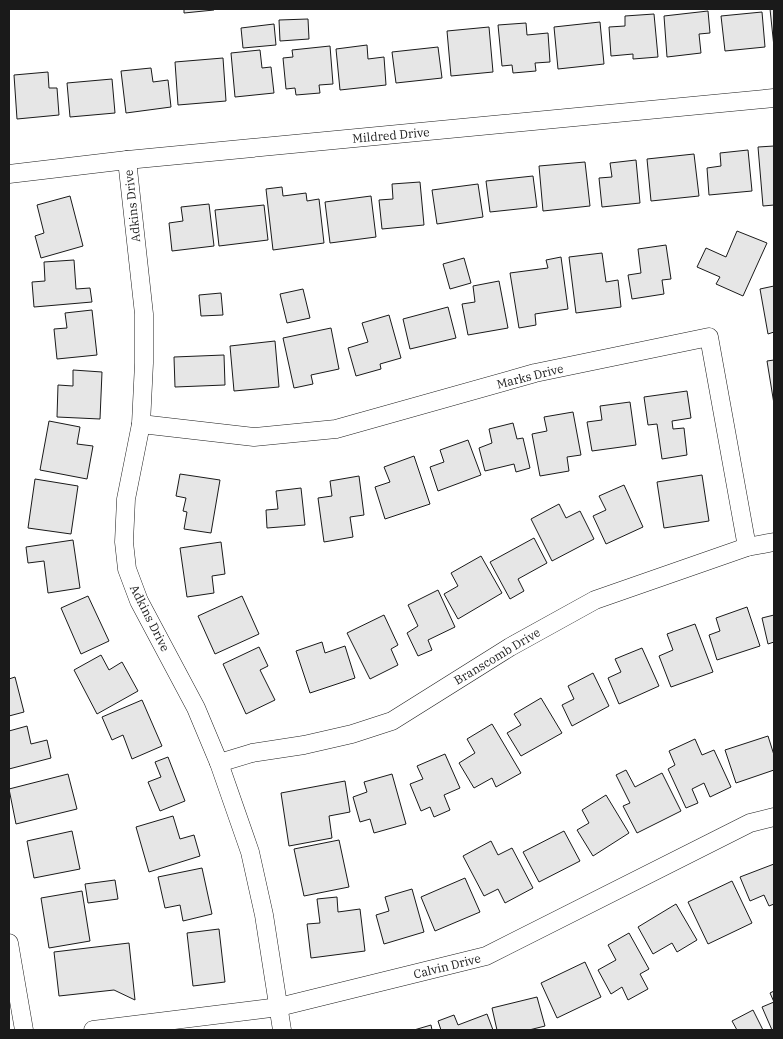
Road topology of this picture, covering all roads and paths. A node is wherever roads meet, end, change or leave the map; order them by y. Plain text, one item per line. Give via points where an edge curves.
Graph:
1 (774, 98) edge
2 (127, 160) junction
3 (9, 174) edge
4 (141, 424) junction
5 (774, 542) edge
6 (747, 547) junction
7 (219, 762) junction
8 (774, 817) edge
9 (9, 943) edge
10 (279, 1007) junction
11 (24, 1030) edge
12 (93, 1030) edge
13 (282, 1030) edge

1 - 2 street, Mildred Drive
2 - 3 street, Mildred Drive
2 - 4 street, Adkins Drive via 144,314
4 - 6 street, Marks Drive via 254,437 336,429 535,373 709,337
4 - 7 street, Adkins Drive via 126,499 124,542 127,569 139,601 196,708
5 - 6 street, Branscomb Drive
6 - 7 street, Branscomb Drive via 595,600 510,647 392,721 352,734
7 - 10 street, Adkins Drive via 250,852
8 - 10 street, Calvin Drive via 750,824 486,956
9 - 11 street
10 - 12 street, Calvin Drive
10 - 13 street, Adkins Drive

